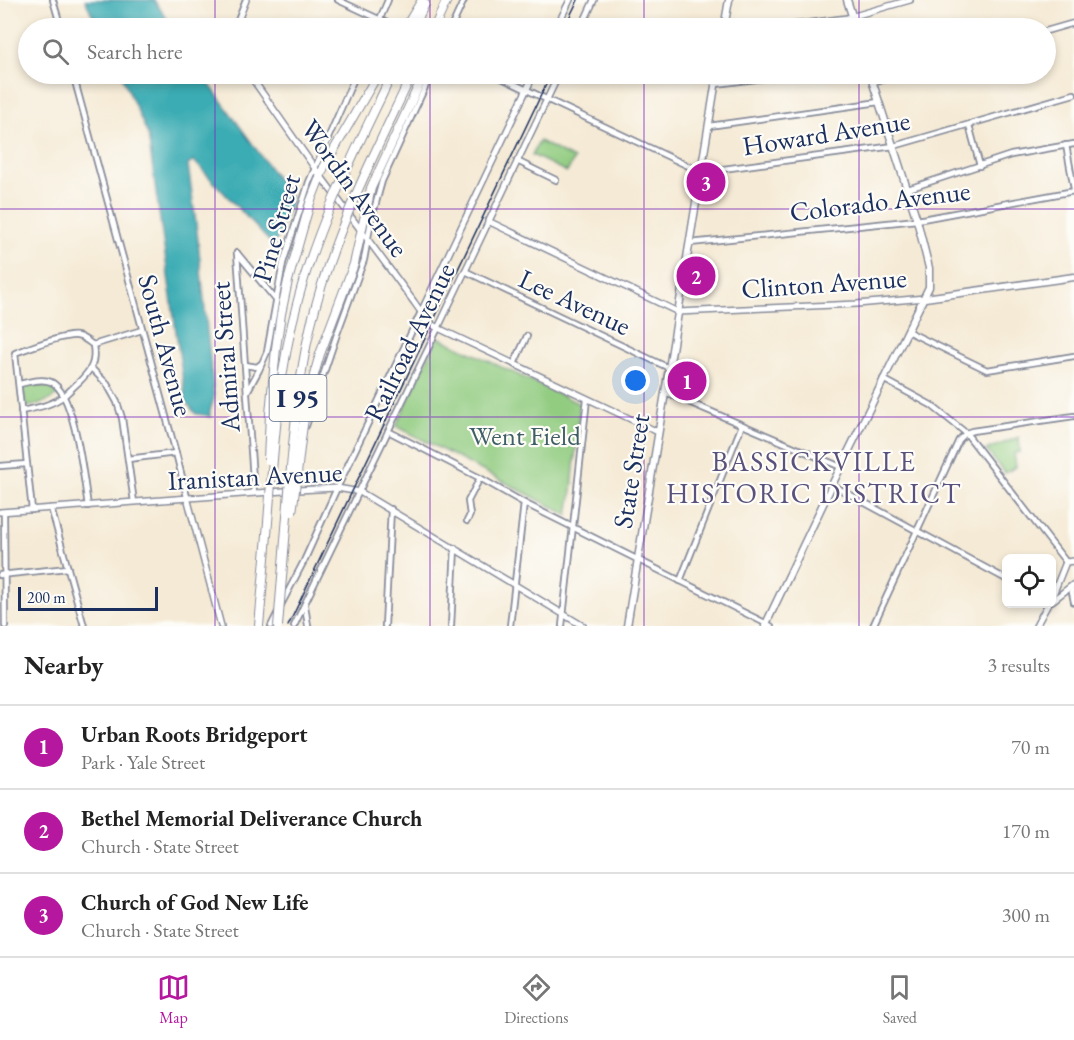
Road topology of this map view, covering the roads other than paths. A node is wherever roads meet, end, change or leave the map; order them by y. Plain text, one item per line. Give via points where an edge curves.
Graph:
1 (53, 0) edge
2 (246, 0) edge
3 (339, 0) edge
4 (388, 0) edge
5 (424, 0) edge
6 (447, 0) edge
7 (464, 0) edge
8 (570, 0) edge
9 (594, 0) edge
10 (729, 0) edge
11 (847, 0) edge
12 (910, 0) edge
13 (439, 16) edge
14 (852, 17) junction
15 (58, 18) edge
16 (239, 18) edge
17 (376, 18) edge
18 (381, 18) edge
19 (412, 18) edge
20 (417, 18) edge
21 (456, 18) edge
22 (561, 18) edge
23 (585, 18) edge
24 (726, 18) edge
25 (845, 18) edge
26 (1074, 23) edge
27 (1056, 28) edge
28 (76, 84) edge
29 (256, 84) edge
30 (351, 84) edge
31 (372, 84) edge
32 (387, 84) edge
33 (407, 84) edge
34 (418, 84) edge
35 (426, 84) edge
36 (514, 84) edge
37 (530, 84) edge
38 (554, 84) edge
39 (716, 84) edge
40 (874, 84) edge
41 (527, 90) junction
42 (1074, 94) edge
43 (546, 99) junction
44 (879, 102) junction
45 (969, 125) junction
46 (709, 126) junction
47 (1074, 144) edge
48 (1066, 145) junction
49 (894, 146) junction
50 (517, 161) junction
51 (314, 166) junction
52 (980, 166) junction
53 (701, 172) junction
54 (321, 175) junction
55 (556, 180) dead end
56 (908, 189) junction
57 (1074, 190) edge
58 (917, 220) junction
59 (488, 221) junction
60 (362, 231) junction
61 (368, 238) junction
62 (690, 243) junction
63 (465, 271) junction
64 (1074, 277) edge
65 (925, 298) junction
66 (276, 300) junction
67 (422, 312) junction
68 (678, 312) junction
69 (438, 328) junction
70 (142, 330) junction
71 (907, 331) junction
72 (527, 336) dead end
73 (93, 345) junction
74 (1074, 356) edge
75 (261, 364) junction
76 (514, 364) junction
77 (245, 365) junction
78 (91, 368) junction
79 (669, 368) junction
80 (883, 379) junction
81 (19, 384) junction
82 (247, 392) junction
83 (665, 392) junction
84 (64, 396) junction
85 (587, 399) junction
86 (21, 411) junction
87 (1074, 416) edge
88 (742, 425) junction
89 (388, 431) junction
90 (658, 432) junction
91 (966, 433) junction
92 (176, 453) junction
93 (128, 459) junction
94 (27, 464) junction
95 (0, 466) edge
96 (841, 467) junction
97 (480, 478) junction
98 (832, 485) junction
99 (337, 488) junction
100 (297, 490) junction
101 (360, 492) junction
102 (254, 493) junction
103 (187, 497) junction
104 (135, 502) junction
105 (524, 503) junction
106 (88, 506) junction
107 (51, 508) junction
108 (391, 509) junction
109 (32, 510) junction
110 (2, 512) edge
111 (468, 521) dead end
112 (573, 526) junction
113 (918, 531) junction
114 (266, 547) junction
115 (455, 548) junction
116 (639, 559) junction
117 (1074, 561) edge
118 (1066, 562) junction
119 (68, 568) junction
120 (3, 575) edge
121 (1002, 577) edge
122 (282, 579) junction
123 (680, 581) junction
124 (515, 585) junction
125 (1056, 586) edge
126 (1072, 586) edge
127 (1056, 596) edge
128 (1074, 602) edge
129 (305, 604) junction
130 (1046, 608) edge
131 (563, 614) junction
132 (768, 625) edge
133 (5, 626) edge
134 (84, 626) edge
135 (221, 626) edge
136 (259, 626) edge
137 (271, 626) edge
138 (278, 626) edge
139 (294, 626) edge
140 (308, 626) edge
141 (385, 626) edge
142 (451, 626) edge
143 (510, 626) edge
144 (562, 626) edge
145 (583, 626) edge
146 (627, 626) edge
147 (873, 626) edge
148 (1036, 626) edge

1 - 15 street
2 - 16 street
3 - 17 street
4 - 18 street
5 - 19 highway
5 - 20 highway
6 - 13 highway
7 - 21 street
8 - 22 street
9 - 23 street
10 - 24 main road
11 - 14 main road
12 - 14 street
14 - 25 street
26 - 27 street
28 - 70 street, South Avenue
29 - 51 street, Wordin Avenue
30 - 51 street, Pine Street
31 - 54 highway
32 - 114 highway, I 95, bridge via 331,205 297,301 281,382
33 - 122 highway, I 95, bridge via 341,227 315,307 298,395
34 - 60 highway via 374,182
35 - 61 street via 382,181
36 - 41 street
37 - 41 street, Railroad Avenue
38 - 43 street, Railroad Avenue
39 - 46 main road, State Street
40 - 44 main road
41 - 43 street
41 - 67 street, Railroad Avenue
42 - 45 street, Howard Avenue
43 - 50 street, Railroad Avenue
43 - 53 street
44 - 46 street
44 - 49 main road
45 - 49 street, Howard Avenue
45 - 52 street
46 - 53 main road, State Street
47 - 48 street
48 - 52 street via 1011,155
48 - 57 street
49 - 53 street, Howard Avenue
49 - 56 main road
50 - 55 street
50 - 59 street, Railroad Avenue
51 - 54 street, Wordin Avenue
51 - 66 street, Pine Street via 283,263
52 - 56 street
53 - 62 main road, State Street
54 - 60 street, Wordin Avenue
54 - 114 highway, bridge via 306,216 276,348
56 - 58 main road
57 - 58 street, Colorado Avenue
58 - 62 street, Colorado Avenue
58 - 65 main road via 930,277
59 - 63 street, Railroad Avenue
59 - 68 street, Clinton Avenue
60 - 61 street, Wordin Avenue
60 - 122 highway, bridge via 308,396
61 - 67 street, Wordin Avenue
61 - 100 street via 364,260 304,432
62 - 68 main road, State Street
63 - 69 street, Railroad Avenue
63 - 79 street, Lee Avenue
64 - 65 main road, Clinton Avenue
65 - 68 street, Clinton Avenue
65 - 71 main road
66 - 75 street, Pine Street via 267,352
66 - 77 street, Admiral Street via 237,253
67 - 69 street, Wordin Avenue via 424,320
67 - 99 street, Railroad Avenue
68 - 79 main road, State Street
69 - 76 street, Wordin Avenue
69 - 89 street, Railroad Avenue
70 - 73 street
70 - 92 street, South Avenue
71 - 74 street via 987,370
71 - 80 main road
72 - 76 street
73 - 78 street
73 - 81 street via 76,336 65,337 15,353
75 - 77 street
75 - 82 street, Pine Street
76 - 85 street, Wordin Avenue
77 - 82 street, Admiral Street
78 - 84 street
78 - 93 street via 105,381 117,402
79 - 83 main road, State Street
80 - 91 street via 931,405
80 - 96 main road
81 - 84 street via 49,381
81 - 86 street
82 - 102 street, Admiral Street
83 - 88 street
83 - 90 main road, State Street
84 - 86 street via 39,408
84 - 106 street
85 - 90 street, Wordin Avenue
85 - 112 street
86 - 94 street
87 - 91 street
88 - 96 street
88 - 123 street
89 - 97 street
89 - 101 street, Railroad Avenue
90 - 116 main road, State Street
91 - 113 street via 959,440
91 - 118 street
92 - 93 street
92 - 103 street, South Avenue
93 - 104 street
94 - 95 street
94 - 109 street
96 - 98 main road
97 - 105 street
97 - 111 street via 468,501
98 - 113 street
98 - 132 main road
99 - 100 street, Iranistan Avenue
99 - 101 street, Iranistan Avenue
99 - 137 street, Railroad Avenue
100 - 102 street, Iranistan Avenue
101 - 108 street, Iranistan Avenue
101 - 129 street, Railroad Avenue
102 - 103 street, Iranistan Avenue
103 - 104 street, Iranistan Avenue
103 - 135 street, South Avenue
104 - 106 street, Iranistan Avenue
105 - 112 street
105 - 124 street
106 - 107 street, Iranistan Avenue
107 - 109 street, Iranistan Avenue
107 - 119 street
108 - 115 street, Iranistan Avenue
108 - 141 street
109 - 110 street, Iranistan Avenue
110 - 120 street
112 - 116 street
112 - 131 street
113 - 121 street
113 - 147 street
114 - 136 highway, I 95
115 - 124 street, Iranistan Avenue
115 - 142 street
116 - 123 street
116 - 146 main road, State Street
117 - 118 street
118 - 125 street
119 - 120 street
119 - 134 street
120 - 133 street
122 - 138 highway, I 95, bridge
123 - 132 street
124 - 131 street, Iranistan Avenue
124 - 143 street
126 - 127 street
126 - 128 street
129 - 139 street, Railroad Avenue
129 - 140 street
130 - 148 street
131 - 144 street
131 - 145 street, Iranistan Avenue

